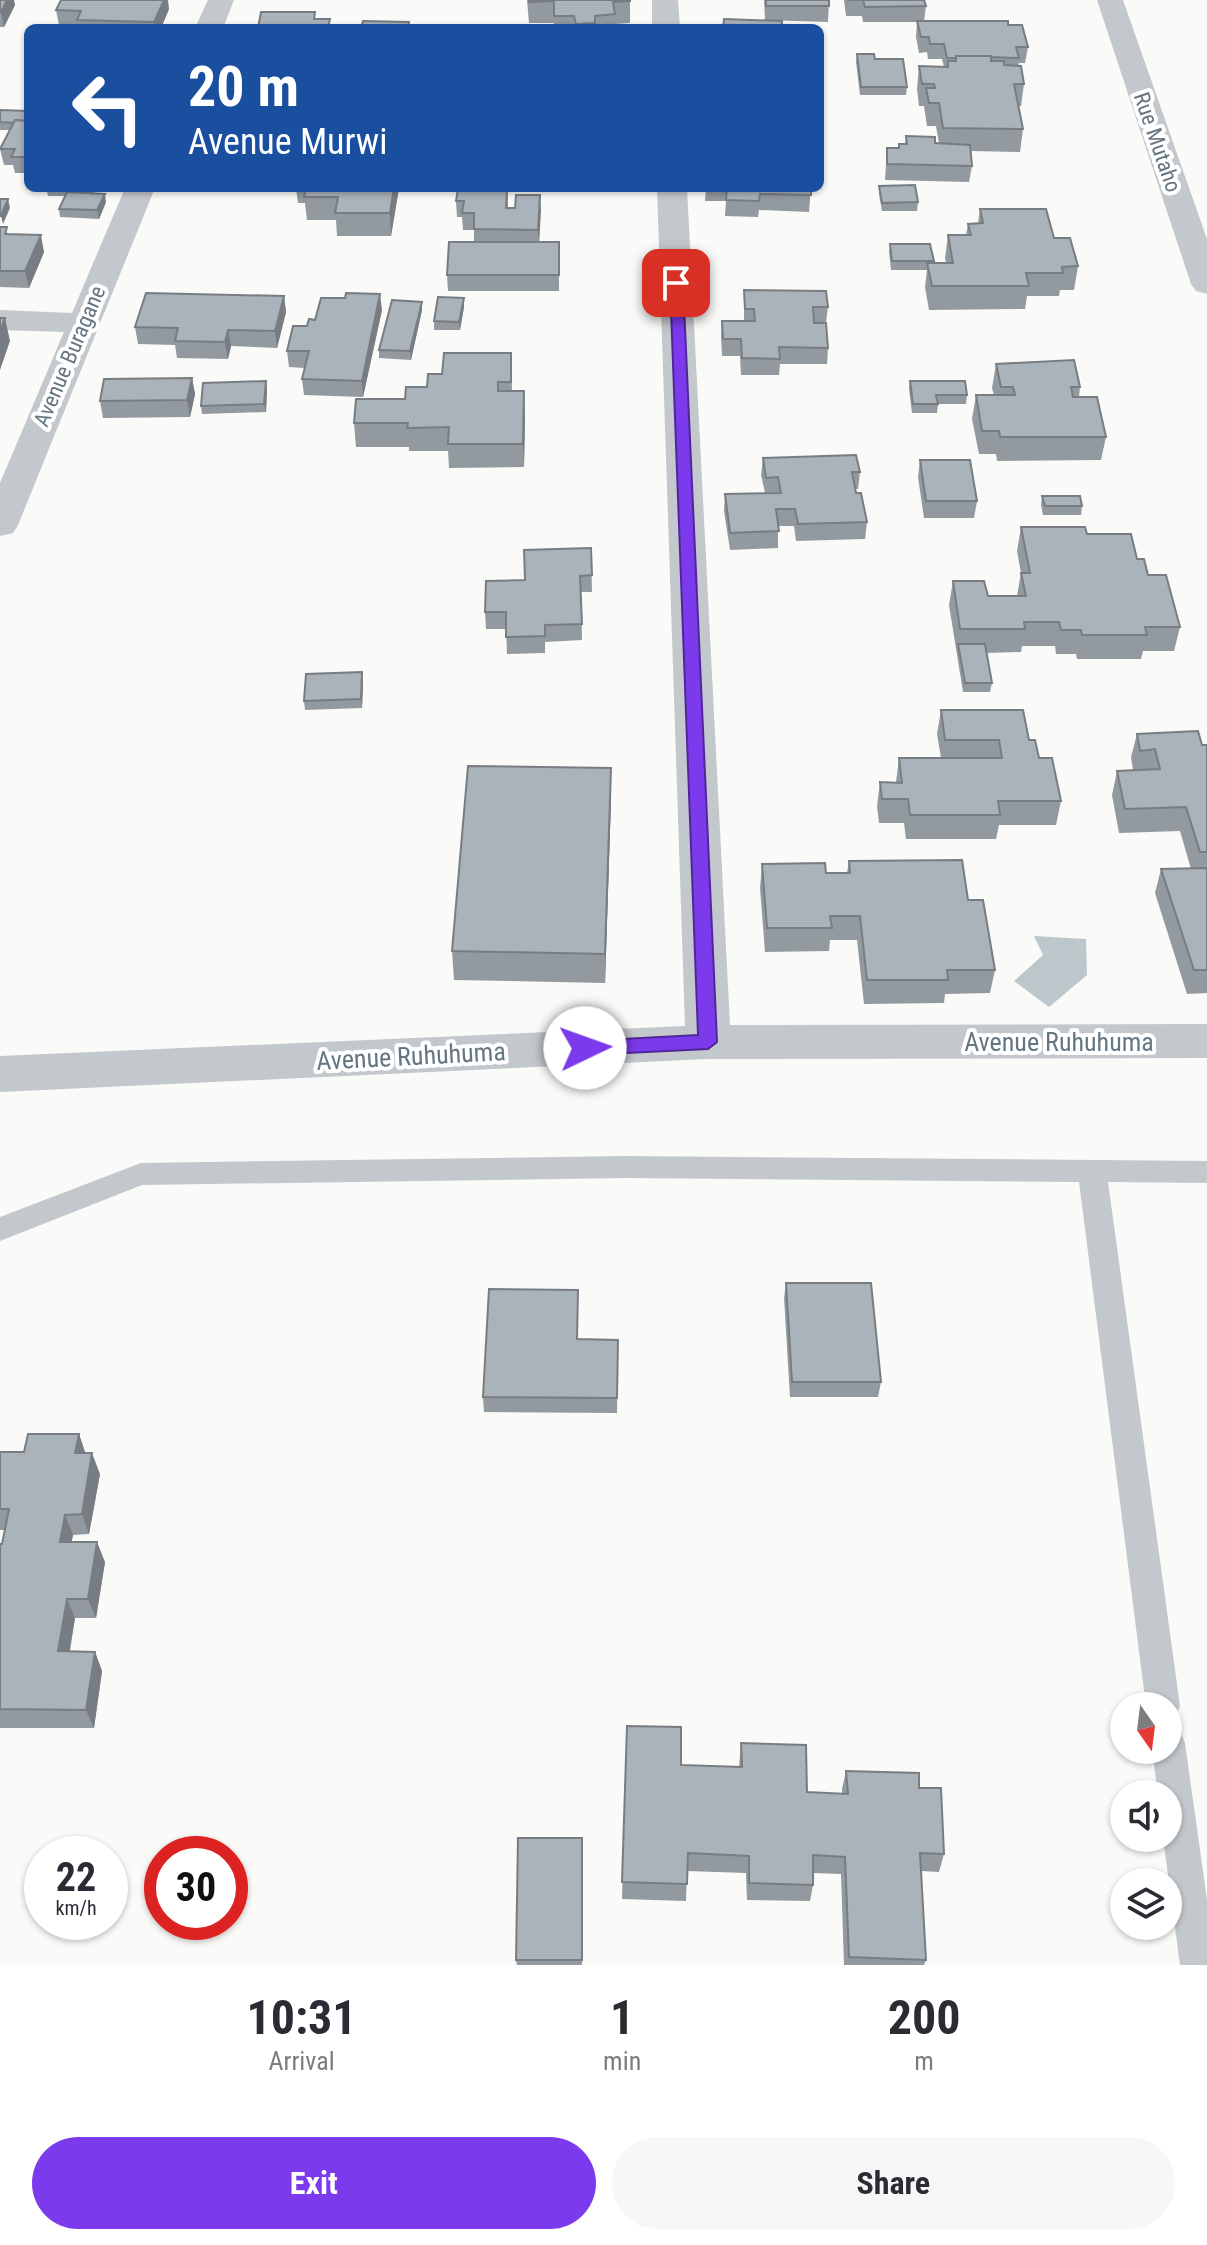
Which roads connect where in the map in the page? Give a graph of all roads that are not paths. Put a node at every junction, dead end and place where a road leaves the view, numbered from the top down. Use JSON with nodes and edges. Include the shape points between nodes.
{"nodes":[{"id":1,"x":221,"y":0,"type":"edge"},
{"id":2,"x":665,"y":0,"type":"edge"},
{"id":3,"x":1110,"y":0,"type":"edge"},
{"id":4,"x":211,"y":24,"type":"edge"},
{"id":5,"x":666,"y":24,"type":"edge"},
{"id":6,"x":138,"y":192,"type":"edge"},
{"id":7,"x":672,"y":192,"type":"edge"},
{"id":8,"x":1207,"y":284,"type":"edge"},
{"id":9,"x":0,"y":320,"type":"edge"},
{"id":10,"x":82,"y":323,"type":"junction"},
{"id":11,"x":0,"y":525,"type":"edge"},
{"id":12,"x":1207,"y":1041,"type":"edge"},
{"id":13,"x":708,"y":1042,"type":"junction"},
{"id":14,"x":0,"y":1074,"type":"edge"},
{"id":15,"x":1092,"y":1171,"type":"junction"},
{"id":16,"x":1207,"y":1172,"type":"edge"},
{"id":17,"x":0,"y":1229,"type":"edge"},
{"id":18,"x":1161,"y":1692,"type":"edge"},
{"id":19,"x":1171,"y":1764,"type":"edge"},
{"id":20,"x":1198,"y":1965,"type":"edge"}],
"edges":[{"from":1,"to":4,"type":"street"},
{"from":2,"to":5,"type":"street"},
{"from":3,"to":8,"type":"street","name":"Rue Mutaho"},
{"from":6,"to":10,"type":"street","name":"Avenue Buragane"},
{"from":7,"to":13,"type":"street"},
{"from":9,"to":10,"type":"street"},
{"from":10,"to":11,"type":"street","name":"Avenue Buragane"},
{"from":12,"to":13,"type":"street","name":"Avenue Ruhuhuma"},
{"from":13,"to":14,"type":"street","name":"Avenue Ruhuhuma"},
{"from":15,"to":16,"type":"lane"},
{"from":15,"to":17,"type":"lane","via":[[626,1167],[141,1174]]},
{"from":15,"to":18,"type":"lane"},
{"from":19,"to":20,"type":"lane"}]}
